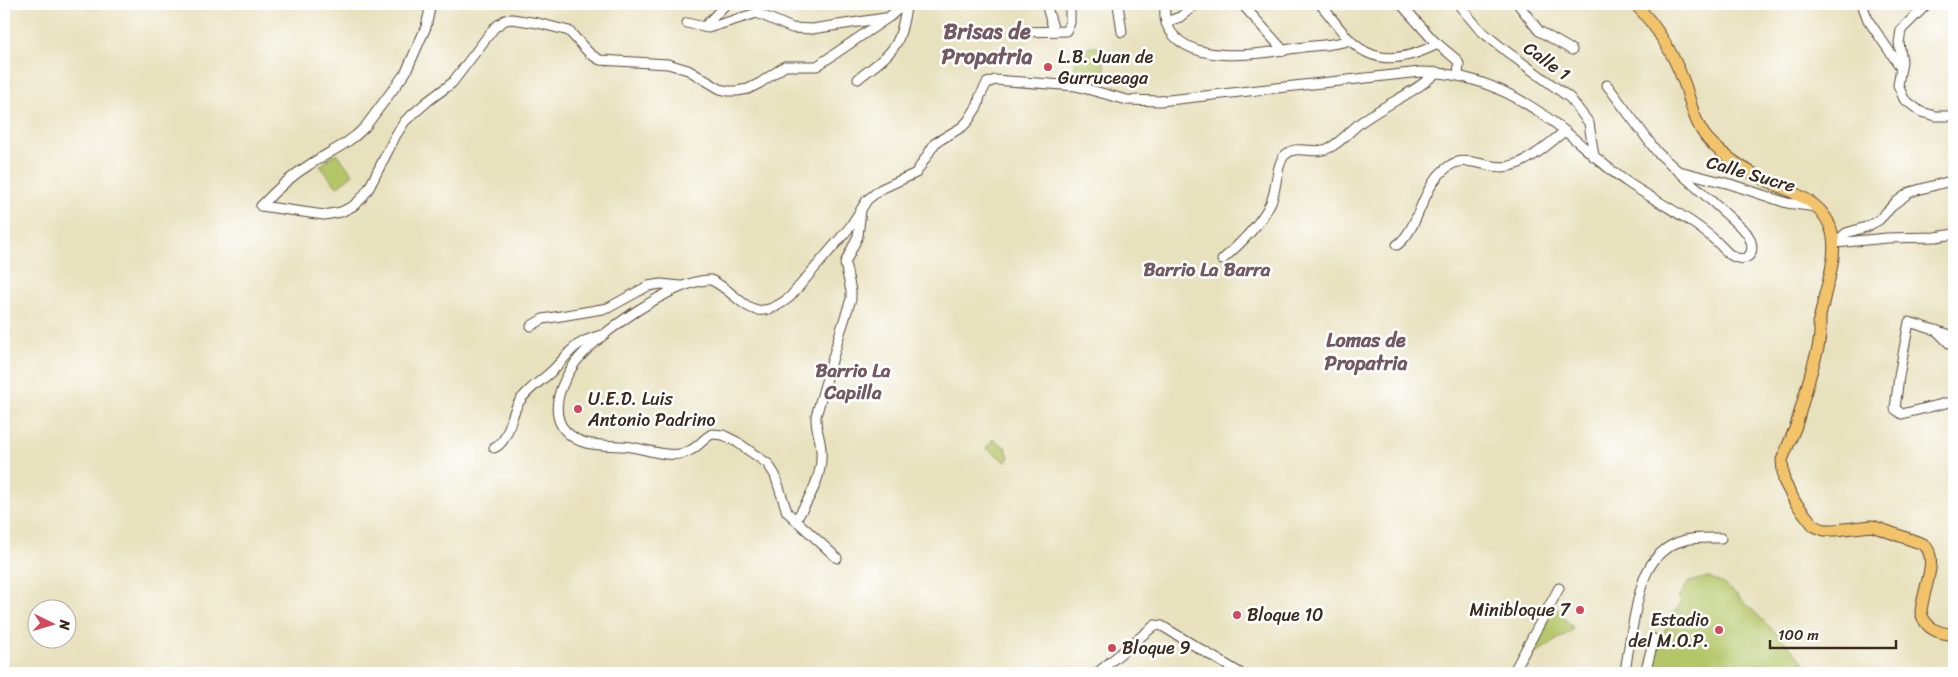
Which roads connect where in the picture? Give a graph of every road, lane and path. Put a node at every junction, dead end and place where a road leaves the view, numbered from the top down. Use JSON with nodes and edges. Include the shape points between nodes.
{"nodes":[{"id":1,"x":432,"y":4,"type":"edge"},
{"id":2,"x":726,"y":4,"type":"edge"},
{"id":3,"x":905,"y":4,"type":"edge"},
{"id":4,"x":1046,"y":4,"type":"edge"},
{"id":5,"x":1070,"y":4,"type":"edge"},
{"id":6,"x":1118,"y":4,"type":"edge"},
{"id":7,"x":1165,"y":4,"type":"edge"},
{"id":8,"x":1196,"y":4,"type":"edge"},
{"id":9,"x":1242,"y":4,"type":"edge"},
{"id":10,"x":1320,"y":4,"type":"edge"},
{"id":11,"x":1401,"y":4,"type":"edge"},
{"id":12,"x":1458,"y":4,"type":"edge"},
{"id":13,"x":1518,"y":4,"type":"edge"},
{"id":14,"x":1635,"y":4,"type":"edge"},
{"id":15,"x":1862,"y":4,"type":"edge"},
{"id":16,"x":1926,"y":4,"type":"edge"},
{"id":17,"x":889,"y":17,"type":"junction"},
{"id":18,"x":1166,"y":22,"type":"junction"},
{"id":19,"x":687,"y":23,"type":"dead end"},
{"id":20,"x":704,"y":27,"type":"junction"},
{"id":21,"x":1054,"y":31,"type":"junction"},
{"id":22,"x":1020,"y":32,"type":"dead end"},
{"id":23,"x":1122,"y":32,"type":"dead end"},
{"id":24,"x":1350,"y":40,"type":"junction"},
{"id":25,"x":1438,"y":44,"type":"junction"},
{"id":26,"x":1284,"y":50,"type":"junction"},
{"id":27,"x":1572,"y":50,"type":"dead end"},
{"id":28,"x":1901,"y":68,"type":"junction"},
{"id":29,"x":1438,"y":72,"type":"junction"},
{"id":30,"x":1458,"y":75,"type":"junction"},
{"id":31,"x":858,"y":79,"type":"dead end"},
{"id":32,"x":1607,"y":84,"type":"dead end"},
{"id":33,"x":1954,"y":116,"type":"edge"},
{"id":34,"x":1565,"y":131,"type":"junction"},
{"id":35,"x":1594,"y":157,"type":"junction"},
{"id":36,"x":1677,"y":170,"type":"junction"},
{"id":37,"x":1954,"y":180,"type":"edge"},
{"id":38,"x":861,"y":207,"type":"junction"},
{"id":39,"x":1817,"y":207,"type":"junction"},
{"id":40,"x":1954,"y":234,"type":"edge"},
{"id":41,"x":1835,"y":243,"type":"junction"},
{"id":42,"x":1396,"y":245,"type":"dead end"},
{"id":43,"x":1222,"y":260,"type":"dead end"},
{"id":44,"x":682,"y":286,"type":"junction"},
{"id":45,"x":531,"y":326,"type":"dead end"},
{"id":46,"x":1936,"y":330,"type":"junction"},
{"id":47,"x":606,"y":334,"type":"junction"},
{"id":48,"x":1954,"y":336,"type":"edge"},
{"id":49,"x":1954,"y":348,"type":"edge"},
{"id":50,"x":1954,"y":401,"type":"edge"},
{"id":51,"x":494,"y":448,"type":"dead end"},
{"id":52,"x":796,"y":520,"type":"junction"},
{"id":53,"x":1722,"y":538,"type":"dead end"},
{"id":54,"x":837,"y":558,"type":"dead end"},
{"id":55,"x":1559,"y":588,"type":"dead end"},
{"id":56,"x":1954,"y":634,"type":"edge"},
{"id":57,"x":1654,"y":639,"type":"dead end"},
{"id":58,"x":1097,"y":673,"type":"edge"},
{"id":59,"x":1240,"y":673,"type":"edge"},
{"id":60,"x":1513,"y":673,"type":"edge"},
{"id":61,"x":1625,"y":673,"type":"edge"},
{"id":62,"x":1645,"y":673,"type":"edge"}],
"edges":[{"from":1,"to":17,"type":"street","via":[[426,27],[406,72],[365,128],[287,181],[261,206],[324,215],[353,206],[369,188],[405,121],[452,83],[494,28],[505,20],[538,23],[569,31],[600,60],[668,64],[688,70],[728,92],[748,89],[785,66],[817,66]]},
{"from":2,"to":20,"type":"street"},
{"from":3,"to":17,"type":"street"},
{"from":3,"to":31,"type":"street","via":[[897,43]]},
{"from":4,"to":21,"type":"street"},
{"from":5,"to":21,"type":"street","via":[[1068,28],[1066,31]]},
{"from":6,"to":23,"type":"street"},
{"from":7,"to":18,"type":"street"},
{"from":8,"to":18,"type":"street"},
{"from":9,"to":26,"type":"street"},
{"from":10,"to":24,"type":"street"},
{"from":11,"to":25,"type":"street"},
{"from":12,"to":35,"type":"street","name":"Calle 1","via":[[1480,30],[1570,98],[1588,122]]},
{"from":13,"to":27,"type":"street","via":[[1539,31]]},
{"from":14,"to":39,"type":"main road","via":[[1656,30],[1676,64],[1701,130],[1710,141],[1750,173]]},
{"from":15,"to":28,"type":"street","via":[[1868,20]]},
{"from":16,"to":28,"type":"street","via":[[1901,30]]},
{"from":17,"to":20,"type":"street","via":[[801,29],[757,13],[718,26]]},
{"from":18,"to":26,"type":"street","via":[[1182,42],[1207,51],[1242,56]]},
{"from":19,"to":20,"type":"street"},
{"from":21,"to":22,"type":"street"},
{"from":24,"to":25,"type":"street","via":[[1370,53],[1390,58],[1409,57]]},
{"from":24,"to":26,"type":"street"},
{"from":25,"to":30,"type":"street","via":[[1458,60]]},
{"from":28,"to":33,"type":"street","via":[[1899,91],[1912,106],[1929,115]]},
{"from":29,"to":30,"type":"street"},
{"from":29,"to":38,"type":"street","via":[[1160,100],[1127,100],[1076,86],[991,81],[983,87],[978,105],[968,121],[935,143],[916,173],[874,192]]},
{"from":29,"to":43,"type":"street","via":[[1415,90],[1365,119],[1330,148],[1297,149],[1283,157],[1266,211]]},
{"from":30,"to":34,"type":"street","via":[[1505,93],[1540,112]]},
{"from":32,"to":36,"type":"street","via":[[1657,152]]},
{"from":34,"to":35,"type":"street"},
{"from":34,"to":42,"type":"street","via":[[1532,156],[1510,166],[1450,164],[1427,189],[1415,220]]},
{"from":35,"to":36,"type":"street","via":[[1632,186],[1697,226],[1729,256],[1747,258],[1753,246],[1746,232]]},
{"from":36,"to":39,"type":"street","name":"Calle Sucre","via":[[1787,203]]},
{"from":37,"to":41,"type":"street","via":[[1910,192],[1879,220],[1846,233]]},
{"from":38,"to":44,"type":"street","via":[[850,226],[790,297],[775,308],[750,309],[711,280],[702,279]]},
{"from":38,"to":52,"type":"street","via":[[858,236],[845,263],[851,299],[816,416],[821,463],[814,488]]},
{"from":39,"to":41,"type":"main road","via":[[1832,228]]},
{"from":40,"to":41,"type":"street","via":[[1936,238]]},
{"from":41,"to":56,"type":"main road","via":[[1820,317],[1820,340],[1796,426],[1782,460],[1784,481],[1814,526],[1824,530],[1872,526],[1928,547],[1931,559],[1921,613],[1936,632]]},
{"from":44,"to":45,"type":"street","via":[[648,286],[608,308],[543,319]]},
{"from":44,"to":47,"type":"street","via":[[641,308]]},
{"from":46,"to":48,"type":"street"},
{"from":46,"to":49,"type":"street"},
{"from":46,"to":50,"type":"street","via":[[1909,322],[1895,409],[1902,414]]},
{"from":47,"to":51,"type":"street","via":[[585,340],[571,349],[525,394],[502,442]]},
{"from":47,"to":52,"type":"street","via":[[576,362],[558,397],[558,416],[568,433],[585,443],[631,446],[674,454],[694,449],[712,434],[723,435],[772,468],[784,506]]},
{"from":52,"to":54,"type":"street"},
{"from":53,"to":61,"type":"street","via":[[1684,540],[1661,551],[1653,561],[1640,591]]},
{"from":55,"to":60,"type":"street"},
{"from":57,"to":62,"type":"street"},
{"from":58,"to":59,"type":"street","via":[[1155,625],[1162,626]]}]}
